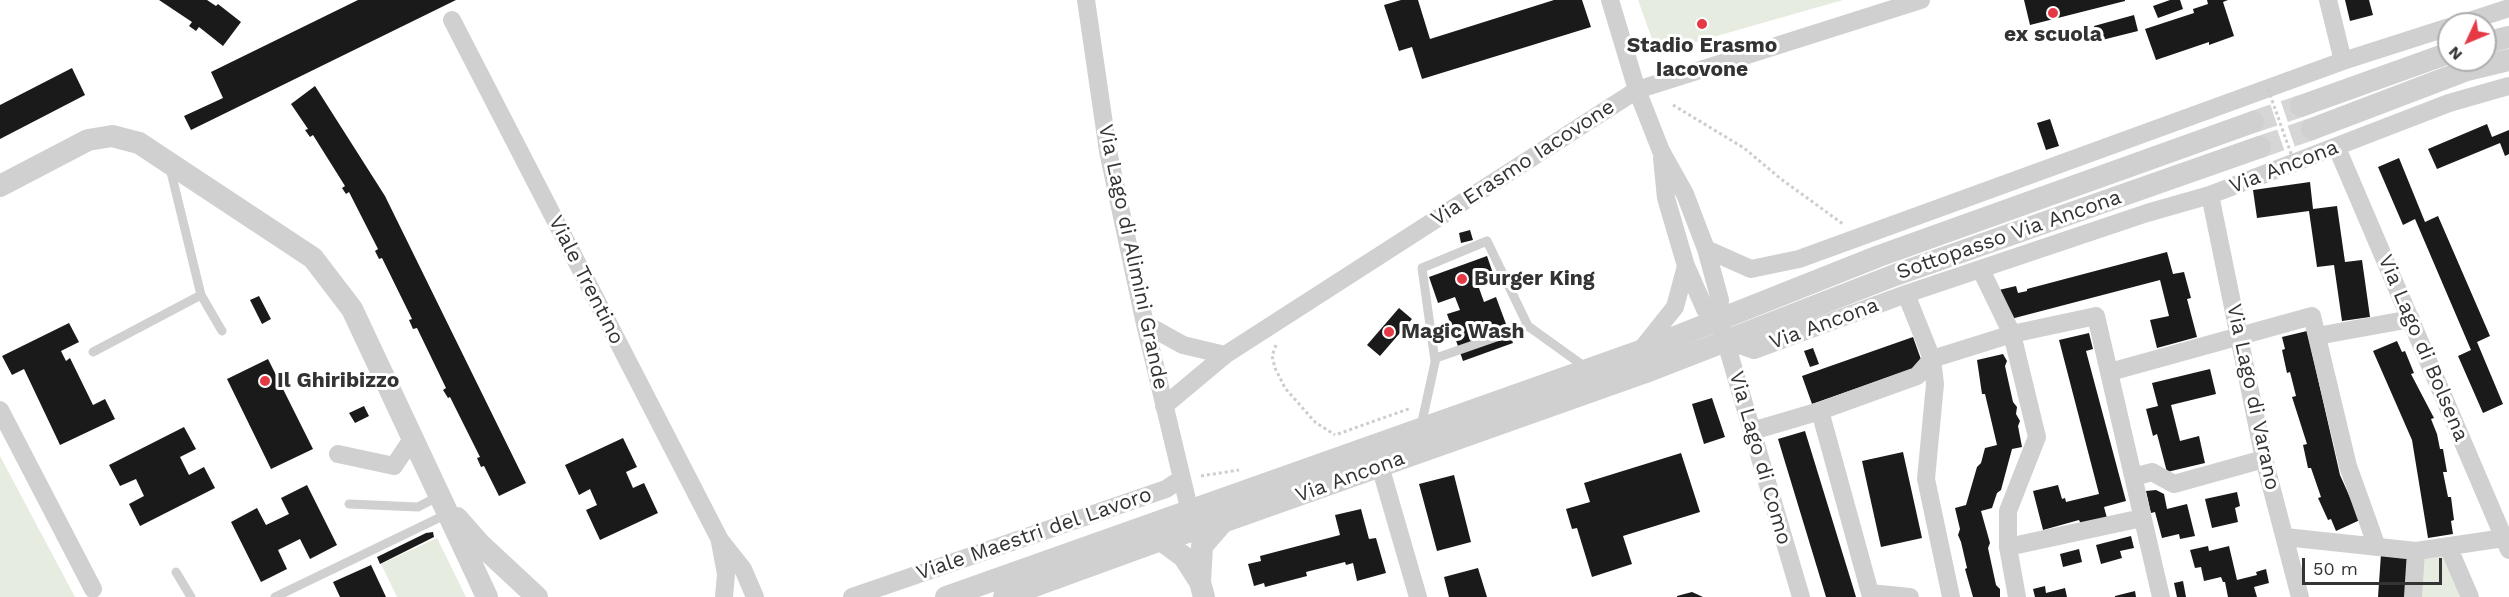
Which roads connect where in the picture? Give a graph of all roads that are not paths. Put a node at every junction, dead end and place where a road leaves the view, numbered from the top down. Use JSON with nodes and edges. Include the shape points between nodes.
{"nodes":[{"id":1,"x":1086,"y":0,"type":"edge"},
{"id":2,"x":1610,"y":0,"type":"edge"},
{"id":3,"x":1921,"y":0,"type":"edge"},
{"id":4,"x":2328,"y":0,"type":"edge"},
{"id":5,"x":452,"y":20,"type":"dead end"},
{"id":6,"x":2437,"y":31,"type":"edge"},
{"id":7,"x":2437,"y":57,"type":"edge"},
{"id":8,"x":2509,"y":60,"type":"edge"},
{"id":9,"x":2343,"y":61,"type":"junction"},
{"id":10,"x":2509,"y":86,"type":"edge"},
{"id":11,"x":1637,"y":90,"type":"junction"},
{"id":12,"x":2301,"y":106,"type":"tunnel mouth"},
{"id":13,"x":2253,"y":122,"type":"tunnel mouth"},
{"id":14,"x":2312,"y":129,"type":"tunnel mouth"},
{"id":15,"x":2260,"y":147,"type":"tunnel mouth"},
{"id":16,"x":2337,"y":148,"type":"junction"},
{"id":17,"x":1661,"y":151,"type":"junction"},
{"id":18,"x":168,"y":162,"type":"junction"},
{"id":19,"x":0,"y":186,"type":"edge"},
{"id":20,"x":2210,"y":195,"type":"junction"},
{"id":21,"x":1900,"y":222,"type":"junction"},
{"id":22,"x":1706,"y":249,"type":"junction"},
{"id":23,"x":1879,"y":256,"type":"junction"},
{"id":24,"x":1686,"y":266,"type":"junction"},
{"id":25,"x":1981,"y":270,"type":"junction"},
{"id":26,"x":1895,"y":275,"type":"junction"},
{"id":27,"x":1911,"y":293,"type":"junction"},
{"id":28,"x":201,"y":295,"type":"junction"},
{"id":29,"x":2411,"y":319,"type":"junction"},
{"id":30,"x":1145,"y":324,"type":"junction"},
{"id":31,"x":1528,"y":326,"type":"junction"},
{"id":32,"x":1722,"y":330,"type":"junction"},
{"id":33,"x":222,"y":331,"type":"dead end"},
{"id":34,"x":2012,"y":334,"type":"junction"},
{"id":35,"x":2317,"y":336,"type":"junction"},
{"id":36,"x":2240,"y":337,"type":"junction"},
{"id":37,"x":1640,"y":351,"type":"junction"},
{"id":38,"x":93,"y":352,"type":"dead end"},
{"id":39,"x":1225,"y":355,"type":"junction"},
{"id":40,"x":1932,"y":359,"type":"junction"},
{"id":41,"x":1435,"y":361,"type":"junction"},
{"id":42,"x":1587,"y":369,"type":"junction"},
{"id":43,"x":2110,"y":372,"type":"junction"},
{"id":44,"x":1164,"y":406,"type":"junction"},
{"id":45,"x":0,"y":410,"type":"edge"},
{"id":46,"x":1820,"y":411,"type":"junction"},
{"id":47,"x":1420,"y":429,"type":"junction"},
{"id":48,"x":1752,"y":431,"type":"junction"},
{"id":49,"x":412,"y":439,"type":"junction"},
{"id":50,"x":338,"y":454,"type":"dead end"},
{"id":51,"x":2264,"y":459,"type":"junction"},
{"id":52,"x":1380,"y":466,"type":"junction"},
{"id":53,"x":2134,"y":477,"type":"junction"},
{"id":54,"x":1181,"y":479,"type":"junction"},
{"id":55,"x":349,"y":504,"type":"dead end"},
{"id":56,"x":443,"y":505,"type":"junction"},
{"id":57,"x":2501,"y":507,"type":"edge"},
{"id":58,"x":1190,"y":512,"type":"junction"},
{"id":59,"x":2142,"y":518,"type":"junction"},
{"id":60,"x":1223,"y":522,"type":"junction"},
{"id":61,"x":2285,"y":537,"type":"junction"},
{"id":62,"x":720,"y":540,"type":"junction"},
{"id":63,"x":1161,"y":540,"type":"junction"},
{"id":64,"x":2506,"y":544,"type":"edge"},
{"id":65,"x":2448,"y":546,"type":"junction"},
{"id":66,"x":2007,"y":547,"type":"junction"},
{"id":67,"x":2377,"y":548,"type":"junction"},
{"id":68,"x":2416,"y":551,"type":"junction"},
{"id":69,"x":177,"y":572,"type":"dead end"},
{"id":70,"x":93,"y":589,"type":"dead end"},
{"id":71,"x":1202,"y":590,"type":"edge"},
{"id":72,"x":191,"y":597,"type":"edge"},
{"id":73,"x":275,"y":597,"type":"edge"},
{"id":74,"x":487,"y":597,"type":"edge"},
{"id":75,"x":537,"y":597,"type":"edge"},
{"id":76,"x":724,"y":597,"type":"edge"},
{"id":77,"x":755,"y":597,"type":"edge"},
{"id":78,"x":852,"y":597,"type":"edge"},
{"id":79,"x":946,"y":597,"type":"edge"},
{"id":80,"x":1004,"y":597,"type":"edge"},
{"id":81,"x":1418,"y":597,"type":"edge"},
{"id":82,"x":1801,"y":597,"type":"edge"},
{"id":83,"x":1910,"y":597,"type":"edge"},
{"id":84,"x":1951,"y":597,"type":"edge"},
{"id":85,"x":2017,"y":597,"type":"edge"},
{"id":86,"x":2161,"y":597,"type":"edge"},
{"id":87,"x":2300,"y":597,"type":"edge"},
{"id":88,"x":2414,"y":597,"type":"edge"},
{"id":89,"x":2470,"y":597,"type":"edge"}],
"edges":[{"from":1,"to":30,"type":"street","name":"Via Lago di Alimini Grande","via":[[1108,151]]},
{"from":2,"to":11,"type":"street","name":"Via Lago di Como"},
{"from":3,"to":11,"type":"street","name":"Via Erasmo Iacovone"},
{"from":4,"to":9,"type":"street"},
{"from":5,"to":62,"type":"street","name":"Viale Trentino"},
{"from":6,"to":9,"type":"street"},
{"from":7,"to":12,"type":"street"},
{"from":8,"to":14,"type":"street","via":[[2467,70]]},
{"from":9,"to":21,"type":"street"},
{"from":10,"to":16,"type":"street","name":"Via Ancona","via":[[2449,103]]},
{"from":11,"to":17,"type":"street","name":"Via Lago di Como"},
{"from":11,"to":39,"type":"street","name":"Via Erasmo Iacovone"},
{"from":13,"to":23,"type":"street","name":"Sottopasso Via Ancona"},
{"from":15,"to":26,"type":"street","name":"Sottopasso Via Ancona"},
{"from":16,"to":20,"type":"street","name":"Via Ancona"},
{"from":16,"to":29,"type":"street","name":"Via Lago di Bolsena"},
{"from":17,"to":22,"type":"street","name":"Via Lago di Como","via":[[1685,195]]},
{"from":17,"to":24,"type":"street","name":"Via Lago di Como","via":[[1666,198]]},
{"from":18,"to":19,"type":"street","via":[[139,143],[112,136],[88,140]]},
{"from":18,"to":28,"type":"lane"},
{"from":18,"to":49,"type":"street","via":[[313,258],[352,309]]},
{"from":20,"to":25,"type":"street","name":"Via Ancona"},
{"from":20,"to":36,"type":"street","name":"Via Lago di Varano"},
{"from":21,"to":22,"type":"street","via":[[1799,259],[1750,268]]},
{"from":21,"to":23,"type":"street"},
{"from":22,"to":32,"type":"street","name":"Via Lago di Como","via":[[1720,300]]},
{"from":23,"to":32,"type":"street","name":"Sottopasso Via Ancona"},
{"from":24,"to":32,"type":"street","name":"Via Lago di Como","via":[[1705,309]]},
{"from":24,"to":37,"type":"street","via":[[1675,308]]},
{"from":25,"to":27,"type":"street","name":"Via Ancona"},
{"from":25,"to":34,"type":"street"},
{"from":26,"to":27,"type":"street"},
{"from":26,"to":32,"type":"street","name":"Sottopasso Via Ancona"},
{"from":27,"to":32,"type":"street","name":"Via Ancona","via":[[1754,350]]},
{"from":27,"to":40,"type":"street"},
{"from":28,"to":33,"type":"lane"},
{"from":28,"to":38,"type":"lane"},
{"from":29,"to":35,"type":"street"},
{"from":29,"to":57,"type":"street","name":"Via Lago di Bolsena"},
{"from":30,"to":39,"type":"street","via":[[1183,345]]},
{"from":30,"to":44,"type":"street","name":"Via Lago di Alimini Grande"},
{"from":31,"to":41,"type":"lane","via":[[1436,357]]},
{"from":31,"to":41,"type":"lane","via":[[1487,241],[1422,268]]},
{"from":31,"to":42,"type":"lane"},
{"from":32,"to":37,"type":"street","name":"Via Ancona"},
{"from":32,"to":48,"type":"street","name":"Via Lago di Como"},
{"from":32,"to":52,"type":"street","name":"Via Ancona","via":[[1646,372]]},
{"from":34,"to":40,"type":"street"},
{"from":34,"to":43,"type":"street","via":[[2096,316]]},
{"from":34,"to":66,"type":"street","via":[[2037,437],[2008,512]]},
{"from":35,"to":36,"type":"street","via":[[2312,316]]},
{"from":35,"to":67,"type":"street","via":[[2348,466]]},
{"from":36,"to":43,"type":"street"},
{"from":36,"to":51,"type":"street","name":"Via Lago di Varano"},
{"from":37,"to":42,"type":"street","name":"Via Ancona"},
{"from":39,"to":44,"type":"street","name":"Via Erasmo Iacovone"},
{"from":40,"to":46,"type":"street","via":[[1917,376]]},
{"from":40,"to":84,"type":"street","via":[[1935,384],[1926,479]]},
{"from":41,"to":47,"type":"lane"},
{"from":42,"to":47,"type":"street","name":"Via Ancona"},
{"from":43,"to":53,"type":"street"},
{"from":44,"to":54,"type":"street","name":"Via Lago di Alimini Grande"},
{"from":45,"to":70,"type":"street"},
{"from":46,"to":48,"type":"street"},
{"from":46,"to":83,"type":"street","via":[[1870,593]]},
{"from":47,"to":58,"type":"street","name":"Via Ancona"},
{"from":48,"to":82,"type":"street","name":"Via Lago di Como"},
{"from":49,"to":50,"type":"street","via":[[394,466]]},
{"from":49,"to":56,"type":"street"},
{"from":51,"to":53,"type":"street","via":[[2174,484],[2152,472]]},
{"from":51,"to":61,"type":"street","name":"Via Lago di Varano"},
{"from":52,"to":60,"type":"street","name":"Via Ancona"},
{"from":52,"to":81,"type":"street"},
{"from":53,"to":59,"type":"street"},
{"from":54,"to":58,"type":"street","name":"Via Lago di Alimini Grande"},
{"from":54,"to":78,"type":"street","name":"Viale Maestri del Lavoro","via":[[1166,489]]},
{"from":55,"to":56,"type":"lane"},
{"from":56,"to":73,"type":"lane"},
{"from":56,"to":74,"type":"street"},
{"from":56,"to":75,"type":"street"},
{"from":57,"to":64,"type":"street","name":"Via Lago di Bolsena"},
{"from":58,"to":79,"type":"street","name":"Via Ancona"},
{"from":59,"to":66,"type":"street"},
{"from":59,"to":86,"type":"street"},
{"from":60,"to":63,"type":"street","name":"Via Ancona"},
{"from":60,"to":71,"type":"street","via":[[1202,546]]},
{"from":61,"to":67,"type":"street"},
{"from":61,"to":87,"type":"street","name":"Via Lago di Varano"},
{"from":62,"to":76,"type":"street","name":"Viale Trentino","via":[[726,574]]},
{"from":62,"to":77,"type":"street","name":"Viale Trentino","via":[[743,569]]},
{"from":63,"to":71,"type":"street","via":[[1184,557]]},
{"from":63,"to":80,"type":"street","name":"Via Ancona"},
{"from":64,"to":65,"type":"street"},
{"from":65,"to":68,"type":"street"},
{"from":65,"to":89,"type":"street"},
{"from":66,"to":85,"type":"street"},
{"from":67,"to":68,"type":"street"},
{"from":68,"to":88,"type":"street"},
{"from":69,"to":72,"type":"lane"}]}
